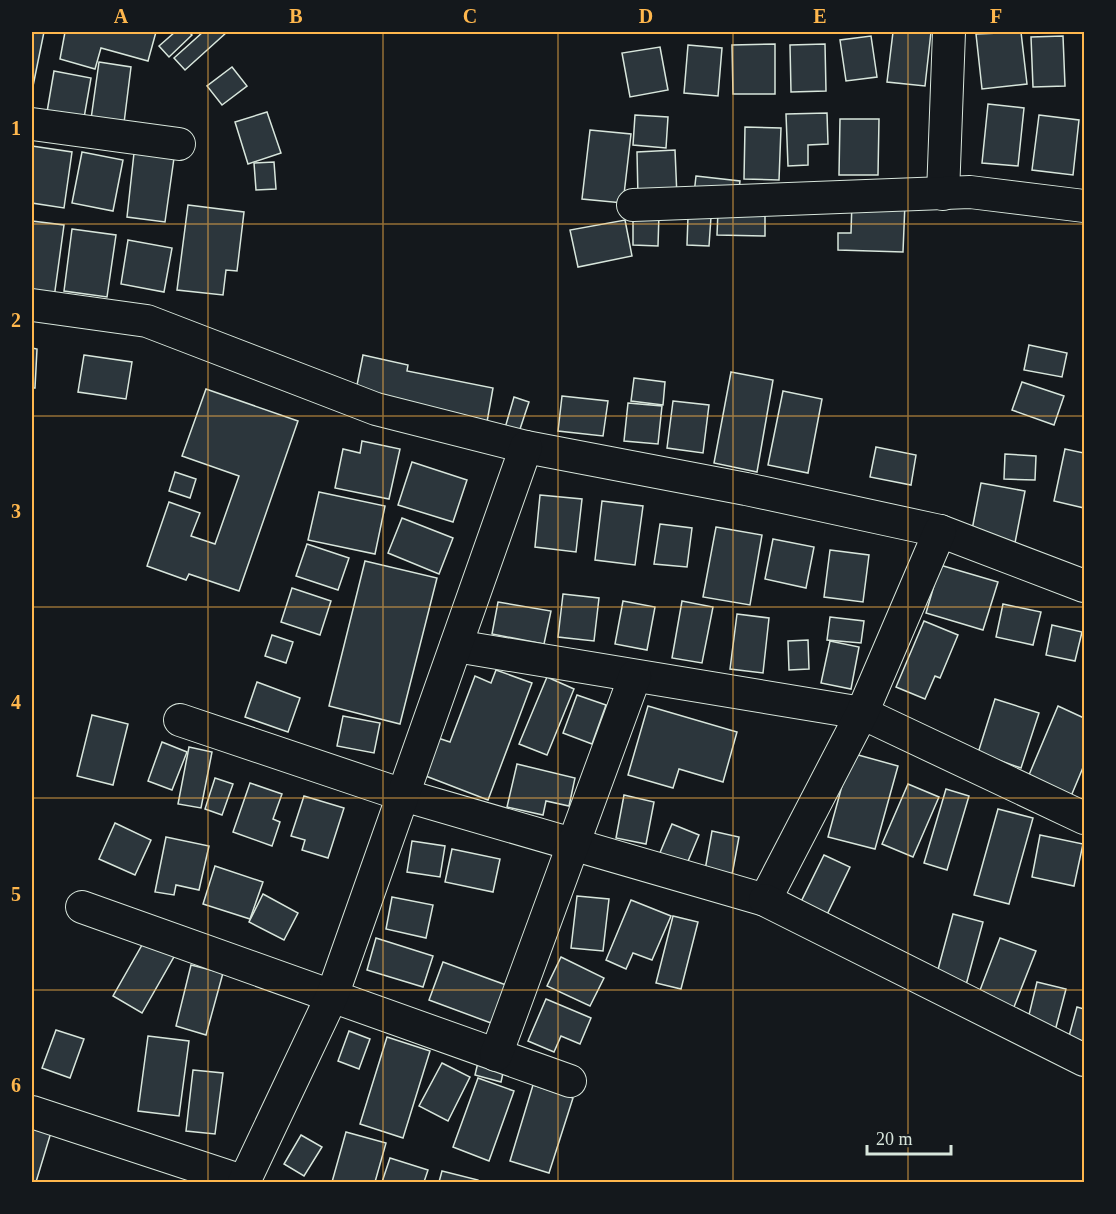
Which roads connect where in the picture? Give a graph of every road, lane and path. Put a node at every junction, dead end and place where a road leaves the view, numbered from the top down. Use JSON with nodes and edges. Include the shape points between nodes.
{"nodes":[{"id":1,"x":949,"y":32,"type":"edge"},
{"id":2,"x":32,"y":124,"type":"edge"},
{"id":3,"x":179,"y":144,"type":"dead end"},
{"id":4,"x":943,"y":194,"type":"junction"},
{"id":5,"x":633,"y":206,"type":"dead end"},
{"id":6,"x":1084,"y":206,"type":"edge"},
{"id":7,"x":32,"y":305,"type":"edge"},
{"id":8,"x":526,"y":447,"type":"junction"},
{"id":9,"x":940,"y":531,"type":"junction"},
{"id":10,"x":1084,"y":586,"type":"edge"},
{"id":11,"x":456,"y":646,"type":"junction"},
{"id":12,"x":635,"y":676,"type":"junction"},
{"id":13,"x":862,"y":713,"type":"junction"},
{"id":14,"x":180,"y":720,"type":"dead end"},
{"id":15,"x":403,"y":795,"type":"junction"},
{"id":16,"x":1084,"y":818,"type":"edge"},
{"id":17,"x":572,"y":844,"type":"junction"},
{"id":18,"x":765,"y":900,"type":"junction"},
{"id":19,"x":82,"y":907,"type":"dead end"},
{"id":20,"x":332,"y":996,"type":"junction"},
{"id":21,"x":496,"y":1054,"type":"junction"},
{"id":22,"x":1084,"y":1060,"type":"edge"},
{"id":23,"x":570,"y":1081,"type":"dead end"},
{"id":24,"x":32,"y":1112,"type":"edge"},
{"id":25,"x":245,"y":1182,"type":"edge"}],
"edges":[{"from":1,"to":4,"type":"street"},
{"from":2,"to":3,"type":"street"},
{"from":4,"to":5,"type":"street"},
{"from":4,"to":6,"type":"street","via":[[970,192]]},
{"from":7,"to":8,"type":"street","via":[[147,321],[376,410]]},
{"from":8,"to":9,"type":"street"},
{"from":8,"to":11,"type":"street"},
{"from":9,"to":10,"type":"street"},
{"from":9,"to":13,"type":"street"},
{"from":11,"to":12,"type":"street"},
{"from":11,"to":15,"type":"street"},
{"from":12,"to":13,"type":"street"},
{"from":12,"to":17,"type":"street"},
{"from":13,"to":16,"type":"street"},
{"from":13,"to":18,"type":"street"},
{"from":14,"to":15,"type":"street"},
{"from":15,"to":17,"type":"street"},
{"from":15,"to":20,"type":"street"},
{"from":17,"to":18,"type":"street"},
{"from":17,"to":21,"type":"street"},
{"from":18,"to":22,"type":"street"},
{"from":19,"to":20,"type":"street"},
{"from":20,"to":21,"type":"street"},
{"from":20,"to":25,"type":"street"},
{"from":21,"to":23,"type":"street"},
{"from":24,"to":25,"type":"street"}]}
